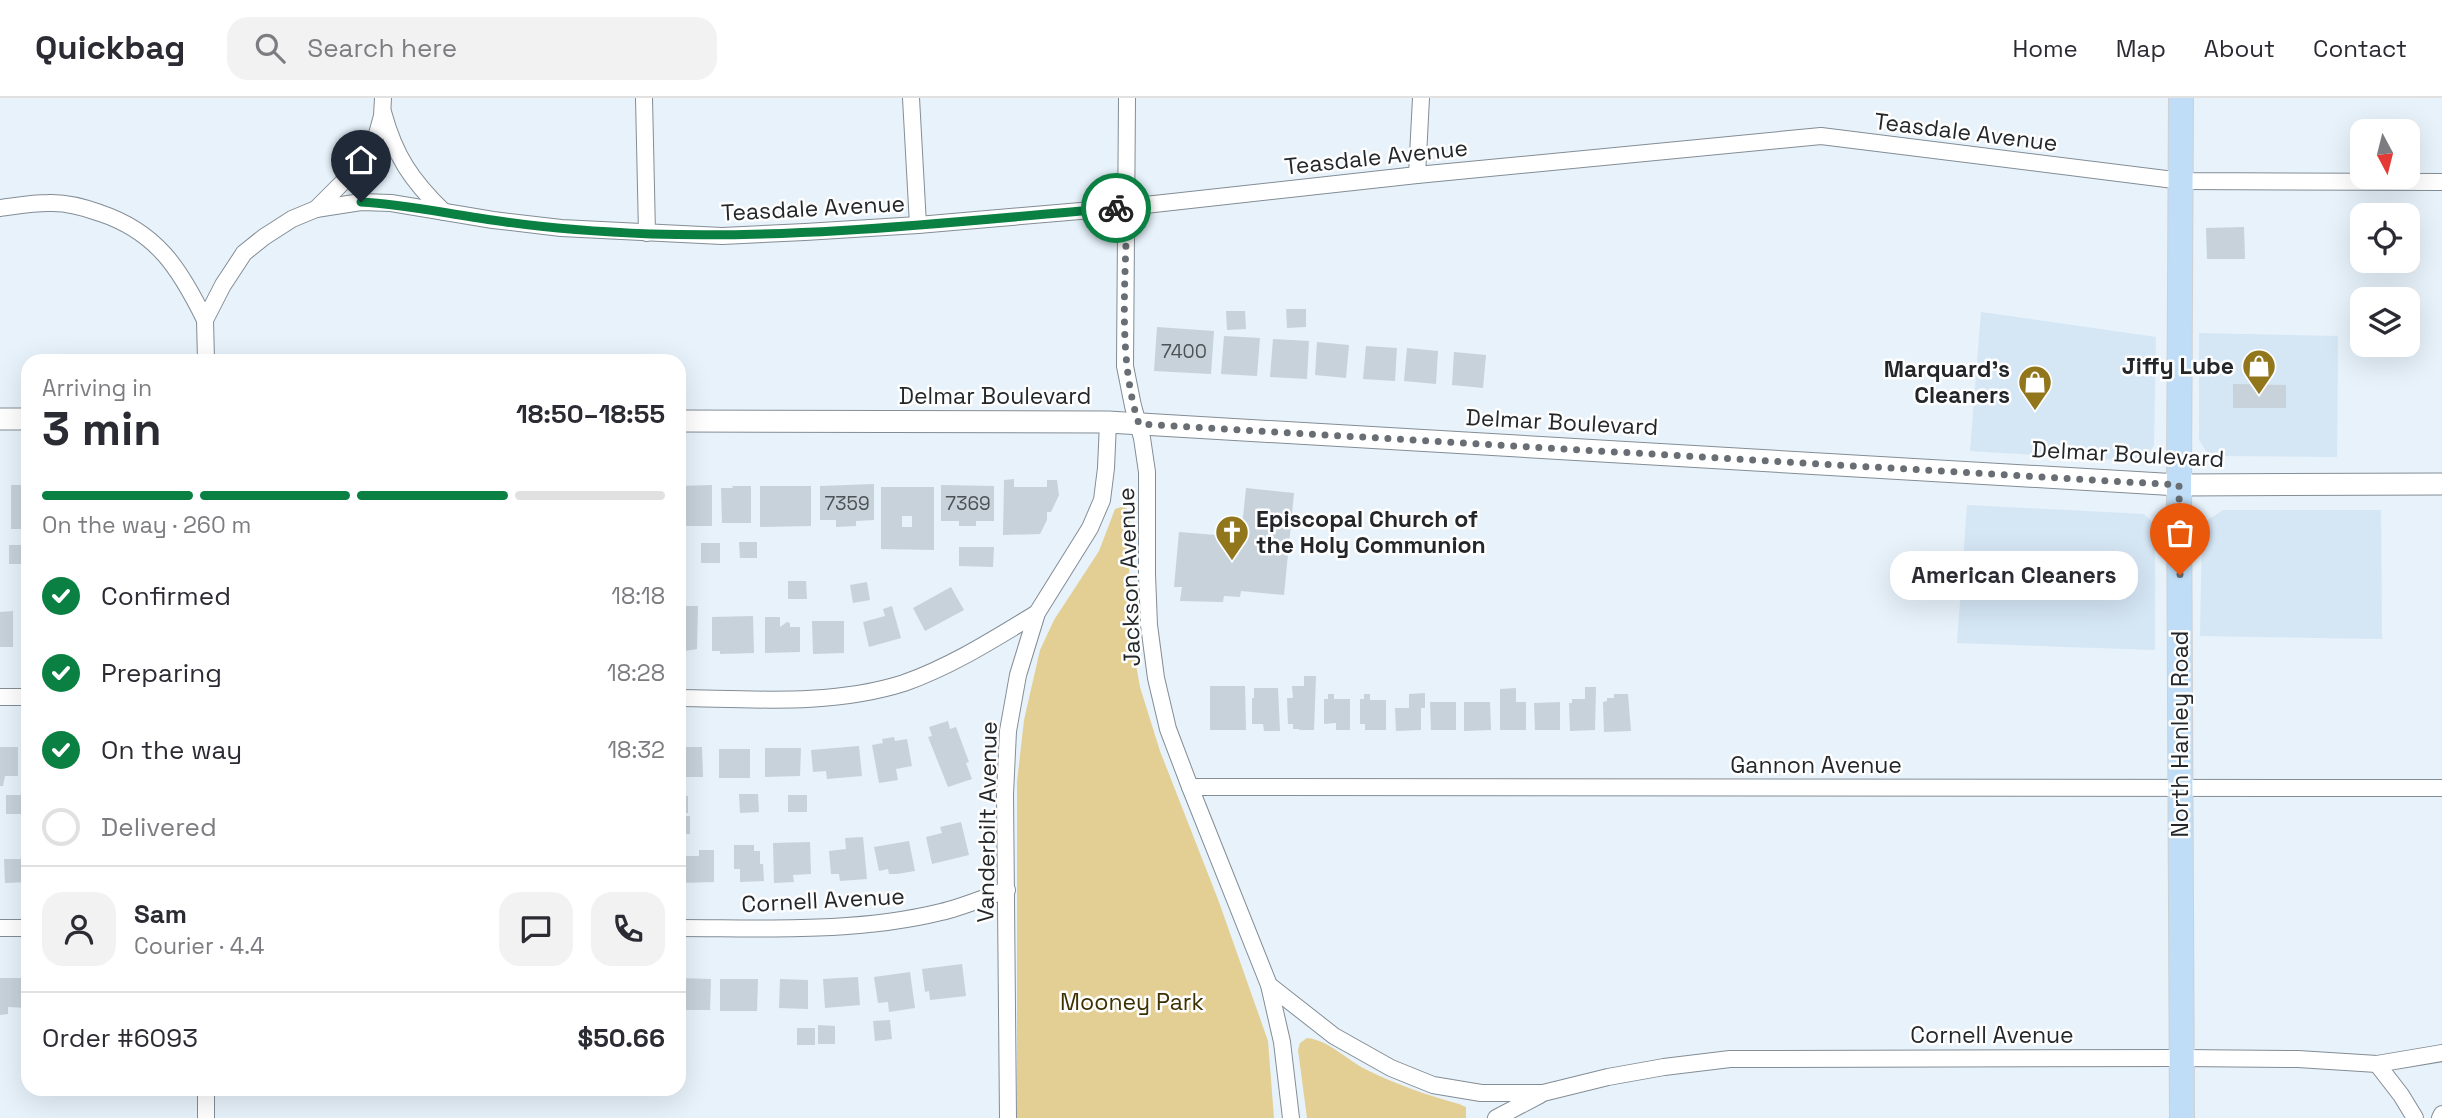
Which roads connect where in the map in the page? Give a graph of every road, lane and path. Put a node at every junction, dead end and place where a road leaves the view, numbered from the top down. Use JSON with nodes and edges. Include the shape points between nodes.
{"nodes":[{"id":1,"x":644,"y":98,"type":"edge"},
{"id":2,"x":911,"y":98,"type":"edge"},
{"id":3,"x":1127,"y":98,"type":"edge"},
{"id":4,"x":1420,"y":98,"type":"edge"},
{"id":5,"x":2181,"y":98,"type":"edge"},
{"id":6,"x":383,"y":104,"type":"edge"},
{"id":7,"x":1417,"y":175,"type":"junction"},
{"id":8,"x":2182,"y":181,"type":"junction"},
{"id":9,"x":2442,"y":182,"type":"edge"},
{"id":10,"x":1127,"y":207,"type":"junction"},
{"id":11,"x":0,"y":208,"type":"edge"},
{"id":12,"x":316,"y":209,"type":"junction"},
{"id":13,"x":444,"y":212,"type":"junction"},
{"id":14,"x":918,"y":225,"type":"junction"},
{"id":15,"x":647,"y":233,"type":"junction"},
{"id":16,"x":205,"y":320,"type":"junction"},
{"id":17,"x":206,"y":354,"type":"edge"},
{"id":18,"x":0,"y":419,"type":"edge"},
{"id":19,"x":21,"y":419,"type":"edge"},
{"id":20,"x":686,"y":421,"type":"edge"},
{"id":21,"x":1108,"y":422,"type":"junction"},
{"id":22,"x":1139,"y":424,"type":"junction"},
{"id":23,"x":2442,"y":484,"type":"edge"},
{"id":24,"x":2179,"y":485,"type":"junction"},
{"id":25,"x":1037,"y":612,"type":"junction"},
{"id":26,"x":0,"y":697,"type":"edge"},
{"id":27,"x":21,"y":697,"type":"edge"},
{"id":28,"x":686,"y":698,"type":"edge"},
{"id":29,"x":1190,"y":787,"type":"junction"},
{"id":30,"x":2181,"y":788,"type":"junction"},
{"id":31,"x":2442,"y":788,"type":"edge"},
{"id":32,"x":1007,"y":890,"type":"junction"},
{"id":33,"x":0,"y":928,"type":"edge"},
{"id":34,"x":21,"y":928,"type":"edge"},
{"id":35,"x":686,"y":928,"type":"edge"},
{"id":36,"x":1269,"y":985,"type":"junction"},
{"id":37,"x":2442,"y":1053,"type":"edge"},
{"id":38,"x":2181,"y":1058,"type":"junction"},
{"id":39,"x":2376,"y":1064,"type":"junction"},
{"id":40,"x":1543,"y":1093,"type":"junction"},
{"id":41,"x":206,"y":1096,"type":"edge"},
{"id":42,"x":206,"y":1118,"type":"edge"},
{"id":43,"x":1008,"y":1118,"type":"edge"},
{"id":44,"x":1291,"y":1118,"type":"edge"},
{"id":45,"x":1496,"y":1118,"type":"edge"},
{"id":46,"x":2182,"y":1118,"type":"edge"},
{"id":47,"x":2415,"y":1118,"type":"edge"}],
"edges":[{"from":1,"to":15,"type":"street"},
{"from":2,"to":14,"type":"street"},
{"from":3,"to":10,"type":"street","name":"Jackson Avenue"},
{"from":4,"to":7,"type":"street"},
{"from":5,"to":8,"type":"main road","name":"North Hanley Road"},
{"from":6,"to":12,"type":"street","via":[[377,134],[362,159]]},
{"from":6,"to":13,"type":"street","via":[[394,148],[405,169]]},
{"from":7,"to":8,"type":"street","name":"Teasdale Avenue","via":[[1821,136]]},
{"from":7,"to":10,"type":"street","name":"Teasdale Avenue"},
{"from":8,"to":9,"type":"street","name":"Teasdale Avenue"},
{"from":8,"to":24,"type":"main road","name":"North Hanley Road"},
{"from":10,"to":14,"type":"street","name":"Teasdale Avenue"},
{"from":10,"to":22,"type":"street","name":"Jackson Avenue","via":[[1125,366]]},
{"from":11,"to":16,"type":"street","via":[[49,202],[81,206],[116,218],[148,237],[169,258]]},
{"from":12,"to":13,"type":"street","name":"Teasdale Avenue","via":[[361,202]]},
{"from":12,"to":16,"type":"street","via":[[292,219],[244,253]]},
{"from":13,"to":15,"type":"street","name":"Teasdale Avenue","via":[[561,228]]},
{"from":14,"to":15,"type":"street","name":"Teasdale Avenue","via":[[722,236]]},
{"from":16,"to":17,"type":"street"},
{"from":18,"to":19,"type":"main road"},
{"from":20,"to":21,"type":"main road","name":"Delmar Boulevard"},
{"from":21,"to":22,"type":"main road","name":"Delmar Boulevard"},
{"from":21,"to":25,"type":"street","name":"Vanderbilt Avenue","via":[[1102,500],[1090,528]]},
{"from":22,"to":24,"type":"main road","name":"Delmar Boulevard"},
{"from":22,"to":29,"type":"street","name":"Jackson Avenue","via":[[1147,472],[1149,625],[1156,678],[1168,729]]},
{"from":23,"to":24,"type":"main road","name":"Delmar Boulevard"},
{"from":24,"to":30,"type":"main road","name":"North Hanley Road"},
{"from":25,"to":28,"type":"street","via":[[962,658],[903,683],[806,699]]},
{"from":25,"to":32,"type":"street","name":"Vanderbilt Avenue","via":[[1018,675],[1008,731]]},
{"from":26,"to":27,"type":"street"},
{"from":29,"to":30,"type":"street","name":"Gannon Avenue"},
{"from":29,"to":36,"type":"street","name":"Jackson Avenue"},
{"from":30,"to":31,"type":"street","name":"Gannon Avenue"},
{"from":30,"to":38,"type":"main road","name":"North Hanley Road"},
{"from":32,"to":35,"type":"street","name":"Cornell Avenue","via":[[906,920],[793,928]]},
{"from":32,"to":43,"type":"street","name":"Vanderbilt Avenue"},
{"from":33,"to":34,"type":"street"},
{"from":36,"to":40,"type":"street","name":"Cornell Avenue","via":[[1334,1036],[1433,1085],[1481,1093]]},
{"from":36,"to":44,"type":"street","name":"Jackson Avenue","via":[[1282,1042]]},
{"from":37,"to":39,"type":"street","name":"Cornell Avenue"},
{"from":38,"to":39,"type":"street","name":"Cornell Avenue"},
{"from":38,"to":40,"type":"street","name":"Cornell Avenue","via":[[1730,1059],[1630,1073]]},
{"from":38,"to":46,"type":"main road","name":"North Hanley Road"},
{"from":39,"to":47,"type":"street"},
{"from":40,"to":45,"type":"street","name":"Cornell Avenue"},
{"from":41,"to":42,"type":"street"}]}
